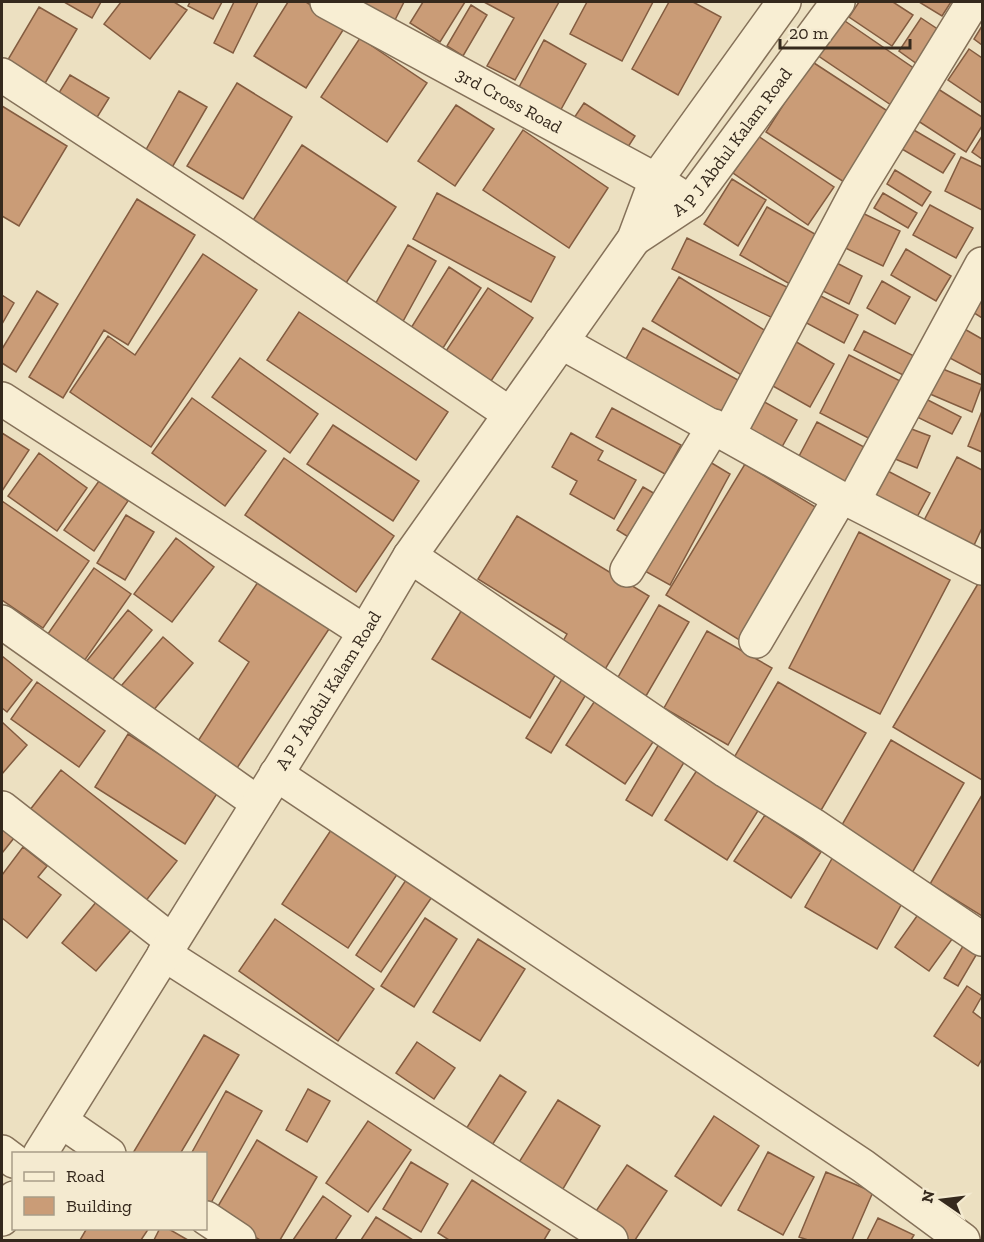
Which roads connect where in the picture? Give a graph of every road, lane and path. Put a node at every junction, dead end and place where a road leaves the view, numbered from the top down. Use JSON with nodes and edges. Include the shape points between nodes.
{"nodes":[{"id":1,"x":327,"y":2,"type":"edge"},
{"id":2,"x":784,"y":2,"type":"edge"},
{"id":3,"x":838,"y":2,"type":"edge"},
{"id":4,"x":973,"y":2,"type":"edge"},
{"id":5,"x":2,"y":76,"type":"edge"},
{"id":6,"x":656,"y":180,"type":"junction"},
{"id":7,"x":690,"y":202,"type":"junction"},
{"id":8,"x":634,"y":239,"type":"junction"},
{"id":9,"x":982,"y":264,"type":"edge"},
{"id":10,"x":561,"y":342,"type":"junction"},
{"id":11,"x":2,"y":399,"type":"edge"},
{"id":12,"x":510,"y":414,"type":"junction"},
{"id":13,"x":721,"y":430,"type":"junction"},
{"id":14,"x":846,"y":500,"type":"junction"},
{"id":15,"x":410,"y":556,"type":"junction"},
{"id":16,"x":982,"y":568,"type":"edge"},
{"id":17,"x":627,"y":570,"type":"dead end"},
{"id":18,"x":2,"y":622,"type":"edge"},
{"id":19,"x":365,"y":632,"type":"junction"},
{"id":20,"x":756,"y":641,"type":"dead end"},
{"id":21,"x":276,"y":774,"type":"junction"},
{"id":22,"x":258,"y":803,"type":"junction"},
{"id":23,"x":2,"y":808,"type":"edge"},
{"id":24,"x":982,"y":939,"type":"edge"},
{"id":25,"x":168,"y":947,"type":"junction"},
{"id":26,"x":60,"y":1121,"type":"junction"},
{"id":27,"x":41,"y":1152,"type":"edge"},
{"id":28,"x":106,"y":1152,"type":"edge"},
{"id":29,"x":12,"y":1201,"type":"edge"},
{"id":30,"x":2,"y":1219,"type":"edge"},
{"id":31,"x":207,"y":1219,"type":"edge"},
{"id":32,"x":239,"y":1240,"type":"edge"},
{"id":33,"x":611,"y":1240,"type":"edge"},
{"id":34,"x":963,"y":1240,"type":"edge"}],
"edges":[{"from":1,"to":6,"type":"street","name":"3rd Cross Road"},
{"from":2,"to":6,"type":"street","name":"A P J Abdul Kalam Road"},
{"from":3,"to":7,"type":"street","name":"A P J Abdul Kalam Road"},
{"from":4,"to":13,"type":"street","via":[[857,191]]},
{"from":5,"to":12,"type":"street"},
{"from":6,"to":7,"type":"street","name":"3rd Cross Road"},
{"from":6,"to":8,"type":"street","name":"A P J Abdul Kalam Road"},
{"from":7,"to":8,"type":"street","name":"A P J Abdul Kalam Road"},
{"from":8,"to":10,"type":"street","name":"A P J Abdul Kalam Road"},
{"from":9,"to":14,"type":"street"},
{"from":10,"to":12,"type":"street","name":"A P J Abdul Kalam Road"},
{"from":10,"to":13,"type":"street"},
{"from":11,"to":19,"type":"street"},
{"from":12,"to":15,"type":"street","name":"A P J Abdul Kalam Road"},
{"from":13,"to":14,"type":"street"},
{"from":13,"to":17,"type":"street"},
{"from":14,"to":16,"type":"street"},
{"from":14,"to":20,"type":"street"},
{"from":15,"to":19,"type":"street","name":"A P J Abdul Kalam Road"},
{"from":15,"to":24,"type":"street"},
{"from":18,"to":22,"type":"street"},
{"from":19,"to":21,"type":"street","name":"A P J Abdul Kalam Road"},
{"from":21,"to":22,"type":"street","name":"A P J Abdul Kalam Road"},
{"from":21,"to":34,"type":"street","via":[[863,1166]]},
{"from":22,"to":25,"type":"street","name":"A P J Abdul Kalam Road"},
{"from":23,"to":25,"type":"street"},
{"from":25,"to":26,"type":"street","name":"A P J Abdul Kalam Road"},
{"from":25,"to":33,"type":"street"},
{"from":26,"to":27,"type":"street","name":"A P J Abdul Kalam Road"},
{"from":26,"to":28,"type":"street"},
{"from":29,"to":30,"type":"street"},
{"from":31,"to":32,"type":"street"}]}
